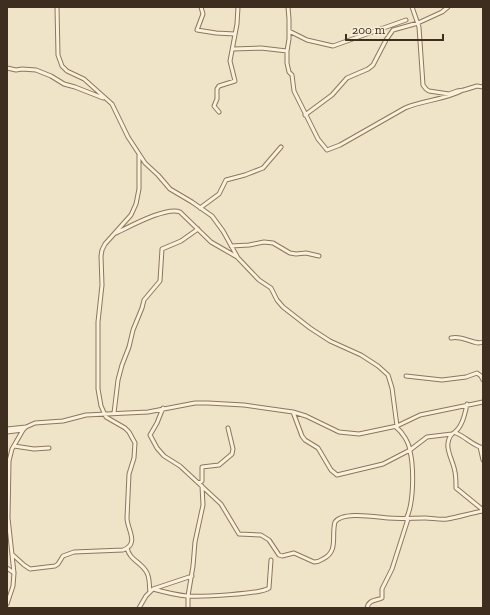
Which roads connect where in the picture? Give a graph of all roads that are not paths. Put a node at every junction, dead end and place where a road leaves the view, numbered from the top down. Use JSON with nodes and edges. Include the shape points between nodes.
{"nodes":[{"id":1,"x":57,"y":7,"type":"edge"},
{"id":2,"x":201,"y":7,"type":"edge"},
{"id":3,"x":238,"y":7,"type":"edge"},
{"id":4,"x":288,"y":7,"type":"edge"},
{"id":5,"x":412,"y":7,"type":"edge"},
{"id":6,"x":448,"y":7,"type":"edge"},
{"id":7,"x":406,"y":20,"type":"dead end"},
{"id":8,"x":418,"y":23,"type":"junction"},
{"id":9,"x":289,"y":31,"type":"junction"},
{"id":10,"x":235,"y":34,"type":"junction"},
{"id":11,"x":233,"y":49,"type":"junction"},
{"id":12,"x":287,"y":51,"type":"junction"},
{"id":13,"x":7,"y":68,"type":"edge"},
{"id":14,"x":483,"y":87,"type":"edge"},
{"id":15,"x":463,"y":90,"type":"junction"},
{"id":16,"x":106,"y":99,"type":"junction"},
{"id":17,"x":219,"y":112,"type":"dead end"},
{"id":18,"x":305,"y":115,"type":"junction"},
{"id":19,"x":281,"y":148,"type":"dead end"},
{"id":20,"x":138,"y":155,"type":"junction"},
{"id":21,"x":200,"y":208,"type":"junction"},
{"id":22,"x":198,"y":229,"type":"junction"},
{"id":23,"x":114,"y":234,"type":"junction"},
{"id":24,"x":231,"y":246,"type":"junction"},
{"id":25,"x":319,"y":256,"type":"dead end"},
{"id":26,"x":238,"y":258,"type":"junction"},
{"id":27,"x":451,"y":338,"type":"dead end"},
{"id":28,"x":483,"y":342,"type":"edge"},
{"id":29,"x":406,"y":376,"type":"dead end"},
{"id":30,"x":483,"y":380,"type":"edge"},
{"id":31,"x":483,"y":402,"type":"edge"},
{"id":32,"x":467,"y":404,"type":"junction"},
{"id":33,"x":163,"y":408,"type":"junction"},
{"id":34,"x":293,"y":412,"type":"junction"},
{"id":35,"x":114,"y":413,"type":"junction"},
{"id":36,"x":104,"y":414,"type":"junction"},
{"id":37,"x":396,"y":426,"type":"junction"},
{"id":38,"x":25,"y":428,"type":"junction"},
{"id":39,"x":228,"y":428,"type":"dead end"},
{"id":40,"x":7,"y":429,"type":"edge"},
{"id":41,"x":7,"y":432,"type":"edge"},
{"id":42,"x":454,"y":434,"type":"junction"},
{"id":43,"x":14,"y":446,"type":"junction"},
{"id":44,"x":49,"y":448,"type":"dead end"},
{"id":45,"x":481,"y":448,"type":"edge"},
{"id":46,"x":410,"y":450,"type":"junction"},
{"id":47,"x":483,"y":460,"type":"edge"},
{"id":48,"x":200,"y":484,"type":"junction"},
{"id":49,"x":483,"y":510,"type":"edge"},
{"id":50,"x":407,"y":519,"type":"junction"},
{"id":51,"x":127,"y":548,"type":"junction"},
{"id":52,"x":13,"y":555,"type":"junction"},
{"id":53,"x":272,"y":560,"type":"dead end"},
{"id":54,"x":7,"y":568,"type":"edge"},
{"id":55,"x":14,"y":573,"type":"junction"},
{"id":56,"x":192,"y":576,"type":"junction"},
{"id":57,"x":153,"y":589,"type":"junction"},
{"id":58,"x":150,"y":592,"type":"junction"},
{"id":59,"x":188,"y":596,"type":"junction"},
{"id":60,"x":7,"y":604,"type":"edge"},
{"id":61,"x":139,"y":608,"type":"edge"},
{"id":62,"x":188,"y":608,"type":"edge"},
{"id":63,"x":367,"y":608,"type":"edge"}],
"edges":[{"from":1,"to":16,"type":"street","via":[[59,62],[67,71],[84,79]]},
{"from":2,"to":10,"type":"street","via":[[203,14],[197,30]]},
{"from":3,"to":10,"type":"street"},
{"from":4,"to":9,"type":"street"},
{"from":5,"to":8,"type":"street"},
{"from":6,"to":8,"type":"street"},
{"from":7,"to":9,"type":"street","via":[[333,46],[307,40]]},
{"from":8,"to":15,"type":"street","via":[[425,88],[448,94]]},
{"from":8,"to":18,"type":"street","via":[[393,30],[373,65],[346,78],[332,95]]},
{"from":9,"to":12,"type":"street"},
{"from":10,"to":11,"type":"street"},
{"from":11,"to":12,"type":"street","via":[[261,48]]},
{"from":11,"to":17,"type":"street","via":[[230,61],[235,81],[217,88],[214,106]]},
{"from":12,"to":18,"type":"street","via":[[294,91]]},
{"from":13,"to":16,"type":"street","via":[[36,70],[64,84]]},
{"from":14,"to":15,"type":"street"},
{"from":15,"to":18,"type":"street","via":[[405,108],[329,149],[325,149]]},
{"from":16,"to":20,"type":"street","via":[[114,106]]},
{"from":19,"to":21,"type":"street","via":[[263,168],[226,180],[219,194]]},
{"from":20,"to":21,"type":"street","via":[[170,189]]},
{"from":20,"to":23,"type":"street","via":[[136,204],[131,215]]},
{"from":21,"to":24,"type":"street","via":[[212,216]]},
{"from":22,"to":23,"type":"street","via":[[180,212],[172,210]]},
{"from":22,"to":26,"type":"street","via":[[211,242]]},
{"from":22,"to":35,"type":"street","via":[[181,241],[162,249],[160,281],[144,300],[133,330],[118,380]]},
{"from":23,"to":36,"type":"street","via":[[105,244],[101,256],[98,389]]},
{"from":24,"to":25,"type":"street","via":[[269,242],[290,253]]},
{"from":24,"to":26,"type":"street"},
{"from":26,"to":37,"type":"street","via":[[270,288],[285,309],[330,341],[378,366],[388,376],[392,388]]},
{"from":27,"to":28,"type":"street","via":[[459,337],[477,344]]},
{"from":29,"to":30,"type":"street","via":[[442,380],[477,373]]},
{"from":31,"to":32,"type":"street"},
{"from":32,"to":37,"type":"street","via":[[420,416]]},
{"from":32,"to":42,"type":"street","via":[[463,420]]},
{"from":33,"to":34,"type":"street","via":[[195,403],[222,403]]},
{"from":33,"to":35,"type":"street","via":[[148,412]]},
{"from":33,"to":48,"type":"street","via":[[150,432],[151,438],[164,456]]},
{"from":34,"to":37,"type":"street","via":[[346,434],[359,434]]},
{"from":34,"to":46,"type":"street","via":[[302,436],[318,448],[335,474],[341,475],[378,466]]},
{"from":35,"to":36,"type":"street"},
{"from":36,"to":38,"type":"street","via":[[79,416],[64,421],[39,422]]},
{"from":36,"to":51,"type":"street","via":[[125,428],[135,443],[129,474],[127,518],[132,538]]},
{"from":37,"to":46,"type":"street"},
{"from":38,"to":40,"type":"street"},
{"from":38,"to":41,"type":"street"},
{"from":38,"to":43,"type":"street"},
{"from":39,"to":48,"type":"street","via":[[232,454],[219,465],[202,467]]},
{"from":42,"to":45,"type":"street"},
{"from":42,"to":46,"type":"street","via":[[427,437]]},
{"from":42,"to":49,"type":"street","via":[[447,446],[455,470],[456,488]]},
{"from":43,"to":44,"type":"street"},
{"from":43,"to":52,"type":"street","via":[[9,461],[8,500],[8,531]]},
{"from":45,"to":47,"type":"street"},
{"from":46,"to":50,"type":"street","via":[[413,481]]},
{"from":48,"to":50,"type":"street","via":[[221,504],[239,534],[261,535],[269,540],[279,555],[294,553],[314,562],[328,556],[333,550],[337,518],[361,515]]},
{"from":48,"to":56,"type":"street","via":[[203,505],[195,542]]},
{"from":49,"to":50,"type":"street","via":[[445,519]]},
{"from":50,"to":63,"type":"street","via":[[392,569],[382,589],[382,598],[370,602]]},
{"from":51,"to":52,"type":"street","via":[[114,551],[74,552],[63,556],[55,566],[30,569]]},
{"from":51,"to":58,"type":"street","via":[[129,555],[146,571]]},
{"from":52,"to":55,"type":"street"},
{"from":53,"to":59,"type":"street","via":[[268,589],[245,594]]},
{"from":54,"to":55,"type":"street"},
{"from":55,"to":60,"type":"street"},
{"from":56,"to":57,"type":"street"},
{"from":56,"to":59,"type":"street"},
{"from":57,"to":58,"type":"street"},
{"from":57,"to":59,"type":"street"},
{"from":58,"to":61,"type":"street"},
{"from":59,"to":62,"type":"street"}]}
